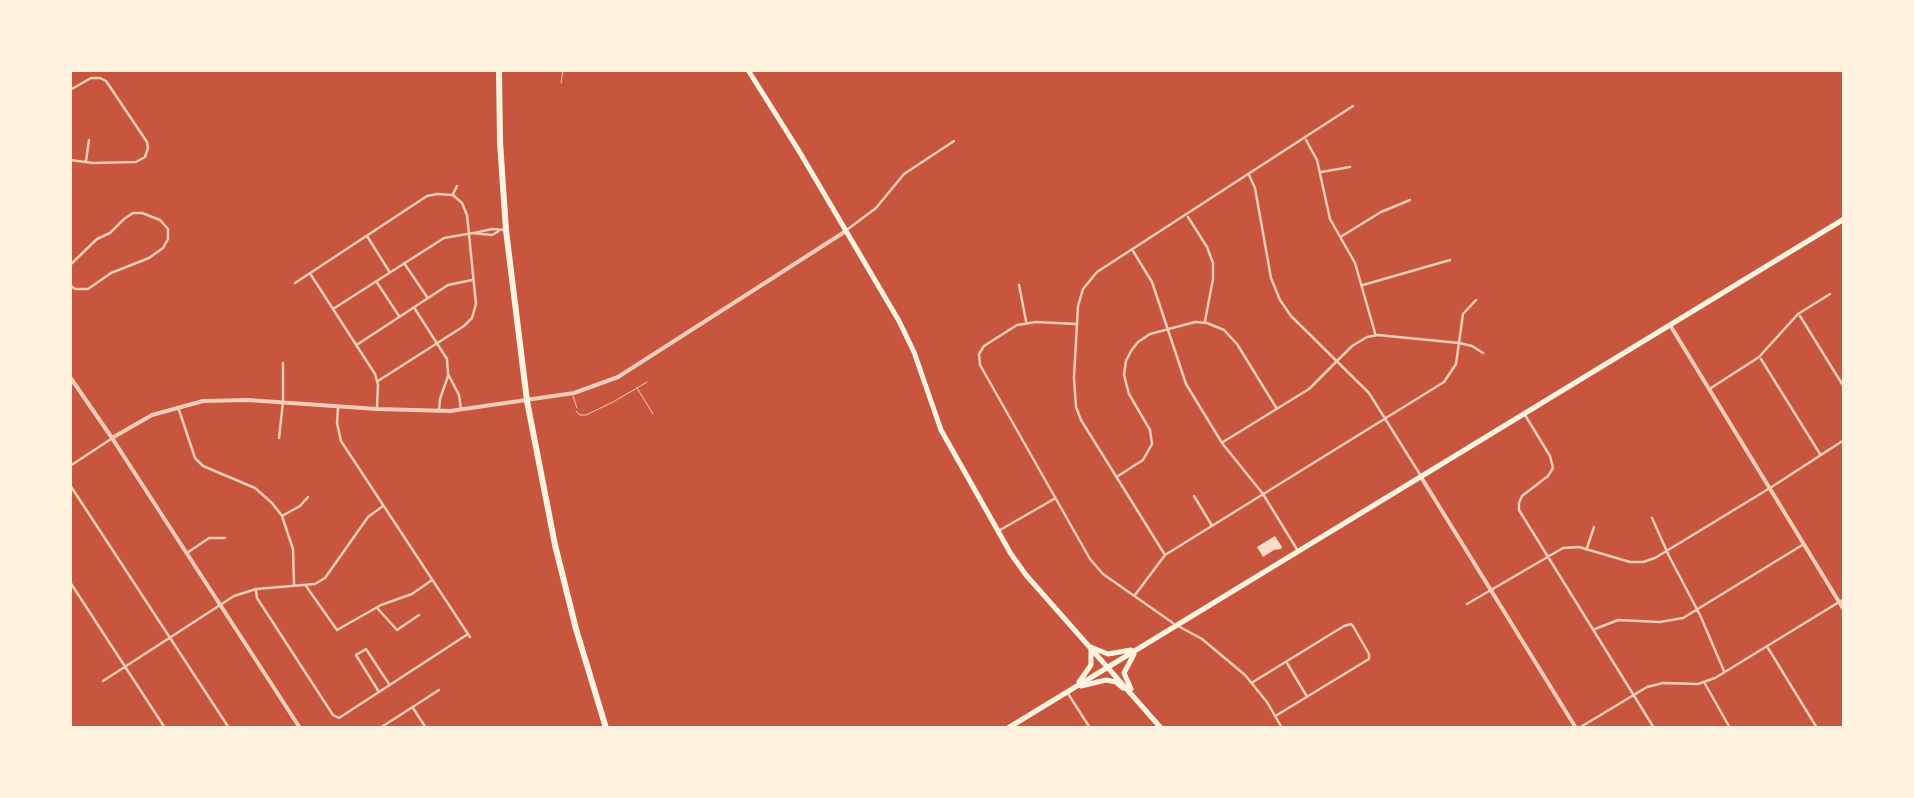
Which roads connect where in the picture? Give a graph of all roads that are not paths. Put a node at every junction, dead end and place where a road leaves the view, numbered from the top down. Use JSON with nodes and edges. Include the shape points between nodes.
{"nodes":[{"id":1,"x":498,"y":70,"type":"edge"},
{"id":2,"x":563,"y":70,"type":"edge"},
{"id":3,"x":748,"y":70,"type":"edge"},
{"id":4,"x":561,"y":83,"type":"dead end"},
{"id":5,"x":70,"y":90,"type":"edge"},
{"id":6,"x":1353,"y":106,"type":"dead end"},
{"id":7,"x":1305,"y":138,"type":"junction"},
{"id":8,"x":89,"y":140,"type":"dead end"},
{"id":9,"x":954,"y":141,"type":"dead end"},
{"id":10,"x":70,"y":160,"type":"edge"},
{"id":11,"x":86,"y":163,"type":"junction"},
{"id":12,"x":1350,"y":167,"type":"dead end"},
{"id":13,"x":1319,"y":172,"type":"junction"},
{"id":14,"x":1248,"y":174,"type":"junction"},
{"id":15,"x":457,"y":186,"type":"dead end"},
{"id":16,"x":452,"y":195,"type":"junction"},
{"id":17,"x":1410,"y":200,"type":"dead end"},
{"id":18,"x":1186,"y":214,"type":"junction"},
{"id":19,"x":1844,"y":219,"type":"edge"},
{"id":20,"x":503,"y":231,"type":"junction"},
{"id":21,"x":846,"y":231,"type":"junction"},
{"id":22,"x":471,"y":234,"type":"junction"},
{"id":23,"x":367,"y":236,"type":"junction"},
{"id":24,"x":1341,"y":237,"type":"junction"},
{"id":25,"x":1132,"y":250,"type":"junction"},
{"id":26,"x":1450,"y":260,"type":"dead end"},
{"id":27,"x":404,"y":263,"type":"junction"},
{"id":28,"x":70,"y":265,"type":"edge"},
{"id":29,"x":390,"y":272,"type":"junction"},
{"id":30,"x":310,"y":273,"type":"junction"},
{"id":31,"x":473,"y":280,"type":"junction"},
{"id":32,"x":376,"y":281,"type":"junction"},
{"id":33,"x":295,"y":283,"type":"dead end"},
{"id":34,"x":1019,"y":285,"type":"dead end"},
{"id":35,"x":1362,"y":285,"type":"junction"},
{"id":36,"x":71,"y":286,"type":"edge"},
{"id":37,"x":1830,"y":294,"type":"dead end"},
{"id":38,"x":428,"y":298,"type":"junction"},
{"id":39,"x":1476,"y":300,"type":"dead end"},
{"id":40,"x":414,"y":308,"type":"junction"},
{"id":41,"x":333,"y":309,"type":"junction"},
{"id":42,"x":1798,"y":314,"type":"junction"},
{"id":43,"x":400,"y":317,"type":"junction"},
{"id":44,"x":1026,"y":322,"type":"junction"},
{"id":45,"x":1204,"y":322,"type":"junction"},
{"id":46,"x":1077,"y":324,"type":"junction"},
{"id":47,"x":1670,"y":324,"type":"junction"},
{"id":48,"x":1167,"y":329,"type":"junction"},
{"id":49,"x":1375,"y":335,"type":"junction"},
{"id":50,"x":1459,"y":343,"type":"junction"},
{"id":51,"x":437,"y":344,"type":"junction"},
{"id":52,"x":357,"y":345,"type":"junction"},
{"id":53,"x":1483,"y":353,"type":"dead end"},
{"id":54,"x":1760,"y":357,"type":"junction"},
{"id":55,"x":283,"y":362,"type":"dead end"},
{"id":56,"x":1338,"y":362,"type":"junction"},
{"id":57,"x":448,"y":374,"type":"junction"},
{"id":58,"x":70,"y":377,"type":"edge"},
{"id":59,"x":378,"y":382,"type":"junction"},
{"id":60,"x":647,"y":382,"type":"dead end"},
{"id":61,"x":1844,"y":387,"type":"edge"},
{"id":62,"x":455,"y":388,"type":"junction"},
{"id":63,"x":637,"y":388,"type":"junction"},
{"id":64,"x":1710,"y":388,"type":"junction"},
{"id":65,"x":444,"y":389,"type":"junction"},
{"id":66,"x":573,"y":396,"type":"junction"},
{"id":67,"x":527,"y":401,"type":"junction"},
{"id":68,"x":283,"y":402,"type":"junction"},
{"id":69,"x":338,"y":406,"type":"junction"},
{"id":70,"x":178,"y":407,"type":"junction"},
{"id":71,"x":378,"y":409,"type":"junction"},
{"id":72,"x":462,"y":410,"type":"junction"},
{"id":73,"x":1277,"y":410,"type":"junction"},
{"id":74,"x":439,"y":411,"type":"junction"},
{"id":75,"x":653,"y":414,"type":"dead end"},
{"id":76,"x":1524,"y":414,"type":"junction"},
{"id":77,"x":1386,"y":419,"type":"junction"},
{"id":78,"x":112,"y":438,"type":"junction"},
{"id":79,"x":279,"y":438,"type":"dead end"},
{"id":80,"x":1844,"y":440,"type":"edge"},
{"id":81,"x":1222,"y":443,"type":"junction"},
{"id":82,"x":1821,"y":455,"type":"junction"},
{"id":83,"x":70,"y":466,"type":"edge"},
{"id":84,"x":1422,"y":477,"type":"junction"},
{"id":85,"x":1116,"y":478,"type":"junction"},
{"id":86,"x":70,"y":485,"type":"edge"},
{"id":87,"x":1770,"y":488,"type":"junction"},
{"id":88,"x":1263,"y":494,"type":"junction"},
{"id":89,"x":1194,"y":496,"type":"dead end"},
{"id":90,"x":308,"y":497,"type":"dead end"},
{"id":91,"x":1055,"y":498,"type":"junction"},
{"id":92,"x":383,"y":506,"type":"junction"},
{"id":93,"x":282,"y":516,"type":"junction"},
{"id":94,"x":1652,"y":518,"type":"dead end"},
{"id":95,"x":1212,"y":526,"type":"junction"},
{"id":96,"x":1594,"y":527,"type":"dead end"},
{"id":97,"x":998,"y":531,"type":"junction"},
{"id":98,"x":225,"y":538,"type":"dead end"},
{"id":99,"x":1804,"y":544,"type":"junction"},
{"id":100,"x":1587,"y":549,"type":"junction"},
{"id":101,"x":1298,"y":552,"type":"junction"},
{"id":102,"x":1667,"y":552,"type":"junction"},
{"id":103,"x":188,"y":553,"type":"junction"},
{"id":104,"x":1165,"y":555,"type":"junction"},
{"id":105,"x":1548,"y":555,"type":"junction"},
{"id":106,"x":432,"y":580,"type":"junction"},
{"id":107,"x":70,"y":582,"type":"edge"},
{"id":108,"x":305,"y":585,"type":"junction"},
{"id":109,"x":294,"y":586,"type":"junction"},
{"id":110,"x":256,"y":590,"type":"junction"},
{"id":111,"x":1491,"y":590,"type":"junction"},
{"id":112,"x":1134,"y":596,"type":"junction"},
{"id":113,"x":1842,"y":600,"type":"edge"},
{"id":114,"x":1467,"y":604,"type":"dead end"},
{"id":115,"x":220,"y":605,"type":"junction"},
{"id":116,"x":377,"y":608,"type":"junction"},
{"id":117,"x":1698,"y":609,"type":"junction"},
{"id":118,"x":1844,"y":610,"type":"edge"},
{"id":119,"x":419,"y":615,"type":"dead end"},
{"id":120,"x":1176,"y":626,"type":"junction"},
{"id":121,"x":1594,"y":630,"type":"junction"},
{"id":122,"x":170,"y":638,"type":"junction"},
{"id":123,"x":1767,"y":646,"type":"junction"},
{"id":124,"x":1091,"y":647,"type":"junction"},
{"id":125,"x":1138,"y":648,"type":"junction"},
{"id":126,"x":1286,"y":662,"type":"junction"},
{"id":127,"x":126,"y":667,"type":"junction"},
{"id":128,"x":1108,"y":667,"type":"junction"},
{"id":129,"x":1725,"y":672,"type":"junction"},
{"id":130,"x":103,"y":681,"type":"dead end"},
{"id":131,"x":1704,"y":682,"type":"junction"},
{"id":132,"x":1252,"y":683,"type":"junction"},
{"id":133,"x":390,"y":686,"type":"junction"},
{"id":134,"x":438,"y":690,"type":"dead end"},
{"id":135,"x":1070,"y":690,"type":"junction"},
{"id":136,"x":380,"y":692,"type":"junction"},
{"id":137,"x":1633,"y":695,"type":"junction"},
{"id":138,"x":1134,"y":696,"type":"junction"},
{"id":139,"x":1307,"y":696,"type":"junction"},
{"id":140,"x":412,"y":708,"type":"junction"},
{"id":141,"x":1276,"y":716,"type":"junction"},
{"id":142,"x":165,"y":728,"type":"edge"},
{"id":143,"x":230,"y":728,"type":"edge"},
{"id":144,"x":300,"y":728,"type":"edge"},
{"id":145,"x":380,"y":728,"type":"edge"},
{"id":146,"x":426,"y":728,"type":"edge"},
{"id":147,"x":606,"y":728,"type":"edge"},
{"id":148,"x":1008,"y":728,"type":"edge"},
{"id":149,"x":1090,"y":728,"type":"edge"},
{"id":150,"x":1161,"y":728,"type":"edge"},
{"id":151,"x":1282,"y":728,"type":"edge"},
{"id":152,"x":1578,"y":728,"type":"edge"},
{"id":153,"x":1654,"y":728,"type":"edge"},
{"id":154,"x":1730,"y":728,"type":"edge"},
{"id":155,"x":1818,"y":728,"type":"edge"}],
"edges":[{"from":1,"to":20,"type":"highway"},
{"from":2,"to":4,"type":"lane"},
{"from":3,"to":21,"type":"main road"},
{"from":5,"to":11,"type":"street","via":[[102,79],[148,144],[138,162]]},
{"from":6,"to":7,"type":"street"},
{"from":7,"to":13,"type":"street"},
{"from":7,"to":14,"type":"street"},
{"from":8,"to":11,"type":"street"},
{"from":9,"to":21,"type":"street","via":[[907,171]]},
{"from":10,"to":11,"type":"street"},
{"from":12,"to":13,"type":"street"},
{"from":13,"to":24,"type":"street"},
{"from":14,"to":18,"type":"street"},
{"from":14,"to":56,"type":"street","via":[[1279,299]]},
{"from":15,"to":16,"type":"street"},
{"from":16,"to":22,"type":"street","via":[[466,211]]},
{"from":16,"to":23,"type":"street","via":[[427,196]]},
{"from":17,"to":24,"type":"street"},
{"from":18,"to":25,"type":"street"},
{"from":18,"to":45,"type":"street","via":[[1213,264]]},
{"from":19,"to":47,"type":"main road"},
{"from":20,"to":22,"type":"street"},
{"from":20,"to":67,"type":"highway"},
{"from":21,"to":66,"type":"street","via":[[618,377]]},
{"from":21,"to":97,"type":"main road","via":[[904,330],[941,430]]},
{"from":22,"to":27,"type":"street","via":[[444,238]]},
{"from":22,"to":31,"type":"street"},
{"from":23,"to":29,"type":"street"},
{"from":23,"to":30,"type":"street"},
{"from":24,"to":35,"type":"street"},
{"from":25,"to":46,"type":"street","via":[[1086,283]]},
{"from":25,"to":48,"type":"street","via":[[1152,282]]},
{"from":26,"to":35,"type":"street"},
{"from":27,"to":29,"type":"street"},
{"from":27,"to":38,"type":"street"},
{"from":28,"to":36,"type":"street","via":[[133,213],[168,229],[163,248],[149,258],[88,288]]},
{"from":29,"to":32,"type":"street"},
{"from":30,"to":33,"type":"street"},
{"from":30,"to":41,"type":"street"},
{"from":31,"to":38,"type":"street"},
{"from":31,"to":51,"type":"street","via":[[472,318]]},
{"from":32,"to":41,"type":"street"},
{"from":32,"to":43,"type":"street"},
{"from":34,"to":44,"type":"street"},
{"from":35,"to":49,"type":"street"},
{"from":37,"to":42,"type":"street"},
{"from":38,"to":40,"type":"street"},
{"from":39,"to":50,"type":"street","via":[[1463,314]]},
{"from":40,"to":43,"type":"street"},
{"from":40,"to":51,"type":"street"},
{"from":41,"to":52,"type":"street"},
{"from":42,"to":54,"type":"street"},
{"from":42,"to":61,"type":"street"},
{"from":43,"to":52,"type":"street"},
{"from":44,"to":46,"type":"street"},
{"from":44,"to":91,"type":"street","via":[[991,341],[979,354],[980,365]]},
{"from":45,"to":48,"type":"street"},
{"from":45,"to":73,"type":"street","via":[[1234,340]]},
{"from":46,"to":85,"type":"street","via":[[1075,405]]},
{"from":47,"to":64,"type":"street"},
{"from":47,"to":76,"type":"main road"},
{"from":48,"to":81,"type":"street","via":[[1184,380]]},
{"from":48,"to":85,"type":"street","via":[[1141,340],[1126,361],[1126,390],[1152,444],[1144,460]]},
{"from":49,"to":50,"type":"street"},
{"from":49,"to":56,"type":"street"},
{"from":50,"to":53,"type":"street"},
{"from":50,"to":77,"type":"street","via":[[1444,382]]},
{"from":51,"to":57,"type":"street"},
{"from":51,"to":59,"type":"street"},
{"from":52,"to":59,"type":"street"},
{"from":54,"to":64,"type":"street"},
{"from":54,"to":82,"type":"street"},
{"from":55,"to":68,"type":"street"},
{"from":56,"to":73,"type":"street"},
{"from":56,"to":77,"type":"street"},
{"from":57,"to":62,"type":"street"},
{"from":57,"to":65,"type":"street"},
{"from":58,"to":78,"type":"street"},
{"from":59,"to":71,"type":"street"},
{"from":60,"to":63,"type":"lane"},
{"from":62,"to":65,"type":"street"},
{"from":62,"to":72,"type":"street"},
{"from":63,"to":66,"type":"lane","via":[[584,415]]},
{"from":63,"to":75,"type":"lane"},
{"from":64,"to":87,"type":"street"},
{"from":65,"to":74,"type":"street"},
{"from":66,"to":67,"type":"street"},
{"from":67,"to":72,"type":"street"},
{"from":67,"to":147,"type":"highway","via":[[559,564]]},
{"from":68,"to":69,"type":"street"},
{"from":68,"to":70,"type":"street"},
{"from":68,"to":79,"type":"street"},
{"from":69,"to":71,"type":"street"},
{"from":69,"to":92,"type":"street","via":[[341,441]]},
{"from":70,"to":78,"type":"street"},
{"from":70,"to":93,"type":"street","via":[[195,458],[255,488]]},
{"from":71,"to":74,"type":"street"},
{"from":72,"to":74,"type":"street"},
{"from":73,"to":81,"type":"street"},
{"from":76,"to":84,"type":"main road"},
{"from":76,"to":105,"type":"street","via":[[1553,468],[1522,496],[1519,510]]},
{"from":77,"to":84,"type":"street"},
{"from":77,"to":88,"type":"street"},
{"from":78,"to":83,"type":"street"},
{"from":78,"to":103,"type":"street"},
{"from":80,"to":82,"type":"street"},
{"from":81,"to":88,"type":"street"},
{"from":82,"to":87,"type":"street"},
{"from":84,"to":101,"type":"main road"},
{"from":84,"to":111,"type":"street"},
{"from":85,"to":104,"type":"street"},
{"from":86,"to":122,"type":"street"},
{"from":87,"to":99,"type":"street"},
{"from":87,"to":102,"type":"street"},
{"from":88,"to":95,"type":"street"},
{"from":88,"to":101,"type":"street"},
{"from":89,"to":95,"type":"street"},
{"from":90,"to":93,"type":"street"},
{"from":91,"to":97,"type":"street"},
{"from":91,"to":112,"type":"street","via":[[1101,572]]},
{"from":92,"to":106,"type":"street"},
{"from":92,"to":108,"type":"street","via":[[325,578]]},
{"from":93,"to":109,"type":"street","via":[[294,549]]},
{"from":94,"to":102,"type":"street"},
{"from":95,"to":104,"type":"street"},
{"from":96,"to":100,"type":"street"},
{"from":97,"to":124,"type":"main road","via":[[1026,575]]},
{"from":98,"to":103,"type":"street","via":[[210,538]]},
{"from":99,"to":113,"type":"street"},
{"from":99,"to":117,"type":"street"},
{"from":100,"to":102,"type":"street","via":[[1635,562]]},
{"from":100,"to":105,"type":"street","via":[[1569,546]]},
{"from":101,"to":120,"type":"main road"},
{"from":102,"to":117,"type":"street"},
{"from":103,"to":115,"type":"street"},
{"from":104,"to":112,"type":"street"},
{"from":105,"to":111,"type":"street"},
{"from":105,"to":121,"type":"street"},
{"from":106,"to":116,"type":"street"},
{"from":106,"to":133,"type":"street","via":[[469,636]]},
{"from":107,"to":127,"type":"street"},
{"from":108,"to":109,"type":"street"},
{"from":108,"to":116,"type":"street","via":[[337,630]]},
{"from":109,"to":110,"type":"street"},
{"from":110,"to":115,"type":"street"},
{"from":110,"to":136,"type":"street","via":[[335,717]]},
{"from":111,"to":114,"type":"street"},
{"from":111,"to":152,"type":"street"},
{"from":112,"to":120,"type":"street"},
{"from":113,"to":118,"type":"street"},
{"from":113,"to":123,"type":"street"},
{"from":115,"to":122,"type":"street"},
{"from":115,"to":144,"type":"street"},
{"from":116,"to":119,"type":"street","via":[[397,630]]},
{"from":117,"to":121,"type":"street","via":[[1682,618],[1618,620]]},
{"from":117,"to":129,"type":"street"},
{"from":120,"to":125,"type":"main road"},
{"from":120,"to":132,"type":"street","via":[[1214,648]]},
{"from":121,"to":137,"type":"street"},
{"from":122,"to":127,"type":"street"},
{"from":122,"to":143,"type":"street"},
{"from":123,"to":129,"type":"street"},
{"from":123,"to":155,"type":"street"},
{"from":124,"to":125,"type":"main road","via":[[1110,654]]},
{"from":124,"to":128,"type":"main road"},
{"from":124,"to":135,"type":"main road","via":[[1090,668]]},
{"from":125,"to":128,"type":"main road"},
{"from":125,"to":138,"type":"main road","via":[[1124,674]]},
{"from":126,"to":132,"type":"street"},
{"from":126,"to":139,"type":"street"},
{"from":126,"to":139,"type":"street","via":[[1351,624],[1370,654]]},
{"from":127,"to":130,"type":"street"},
{"from":127,"to":142,"type":"street"},
{"from":128,"to":135,"type":"main road"},
{"from":128,"to":138,"type":"main road"},
{"from":129,"to":131,"type":"street"},
{"from":131,"to":137,"type":"street","via":[[1658,684]]},
{"from":131,"to":154,"type":"street"},
{"from":132,"to":141,"type":"street"},
{"from":133,"to":136,"type":"street"},
{"from":133,"to":136,"type":"street","via":[[366,649],[356,655]]},
{"from":134,"to":140,"type":"street"},
{"from":135,"to":138,"type":"main road","via":[[1106,680]]},
{"from":135,"to":148,"type":"main road"},
{"from":135,"to":149,"type":"street"},
{"from":137,"to":152,"type":"street"},
{"from":137,"to":153,"type":"street"},
{"from":138,"to":150,"type":"main road"},
{"from":139,"to":141,"type":"street"},
{"from":140,"to":145,"type":"street"},
{"from":140,"to":146,"type":"street"},
{"from":141,"to":151,"type":"street"}]}
